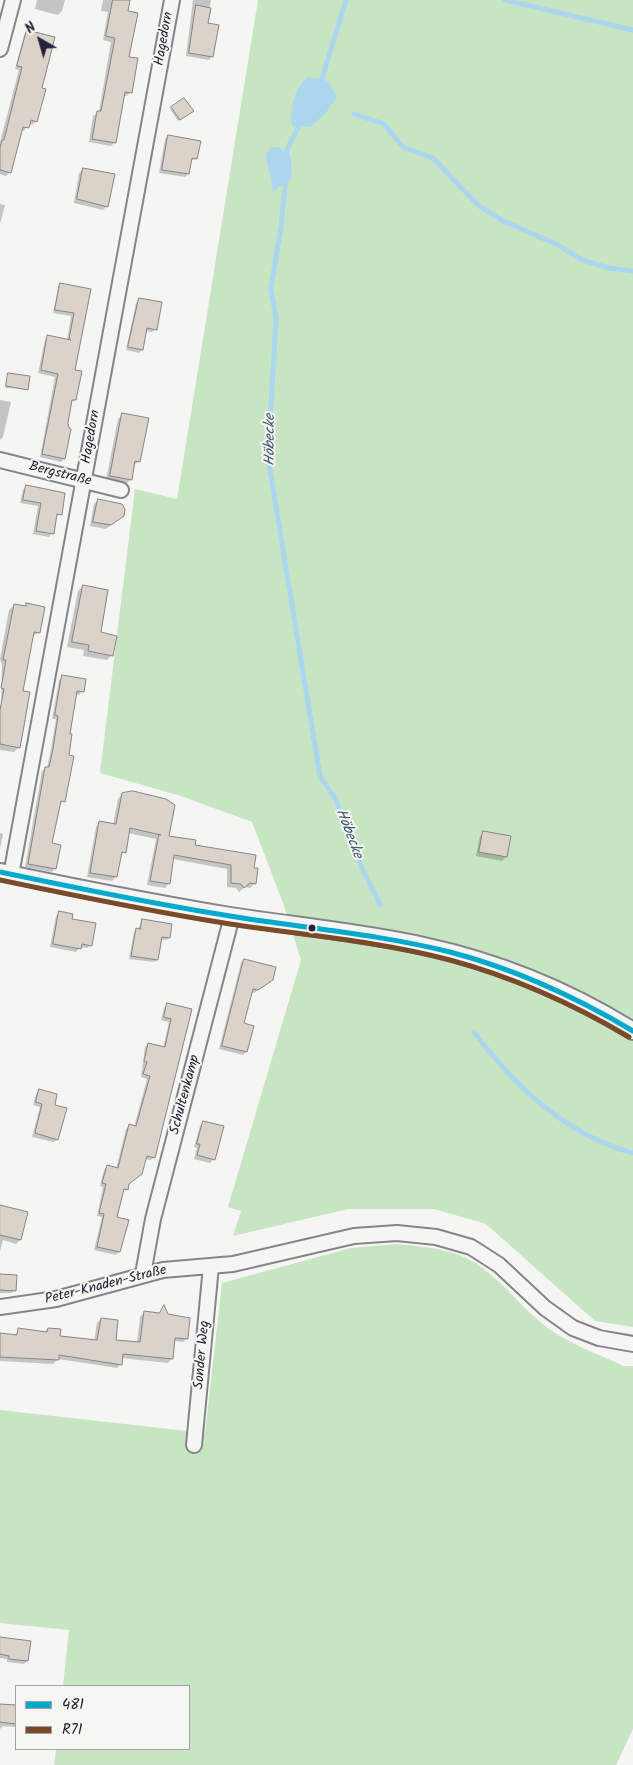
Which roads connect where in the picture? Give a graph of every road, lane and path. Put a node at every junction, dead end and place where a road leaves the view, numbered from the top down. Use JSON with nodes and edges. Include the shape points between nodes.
{"nodes":[{"id":1,"x":13,"y":0,"type":"edge"},
{"id":2,"x":172,"y":0,"type":"edge"},
{"id":3,"x":0,"y":49,"type":"edge"},
{"id":4,"x":0,"y":460,"type":"edge"},
{"id":5,"x":84,"y":481,"type":"junction"},
{"id":6,"x":120,"y":490,"type":"dead end"},
{"id":7,"x":6,"y":873,"type":"edge"},
{"id":8,"x":232,"y":916,"type":"junction"},
{"id":9,"x":633,"y":1031,"type":"edge"},
{"id":10,"x":211,"y":1266,"type":"junction"},
{"id":11,"x":143,"y":1274,"type":"junction"},
{"id":12,"x":0,"y":1307,"type":"edge"},
{"id":13,"x":633,"y":1344,"type":"edge"},
{"id":14,"x":194,"y":1445,"type":"dead end"}],
"edges":[{"from":1,"to":3,"type":"street"},
{"from":2,"to":5,"type":"street","name":"Hagedorn"},
{"from":4,"to":5,"type":"street","name":"Bergstraße"},
{"from":5,"to":6,"type":"street","name":"Bergstraße"},
{"from":5,"to":7,"type":"street","name":"Hagedorn"},
{"from":7,"to":8,"type":"street","via":[[134,900]]},
{"from":8,"to":9,"type":"street","via":[[376,937],[472,959],[562,992]]},
{"from":8,"to":11,"type":"street","name":"Schultenkamp","via":[[156,1209]]},
{"from":10,"to":11,"type":"street","name":"Peter-Knaden-Straße"},
{"from":10,"to":13,"type":"street","name":"Peter-Knaden-Straße","via":[[259,1259],[354,1236],[397,1233],[436,1237],[481,1252],[553,1314],[580,1332]]},
{"from":10,"to":14,"type":"street","name":"Sonder Weg"},
{"from":11,"to":12,"type":"street","name":"Peter-Knaden-Straße","via":[[56,1299]]}]}
